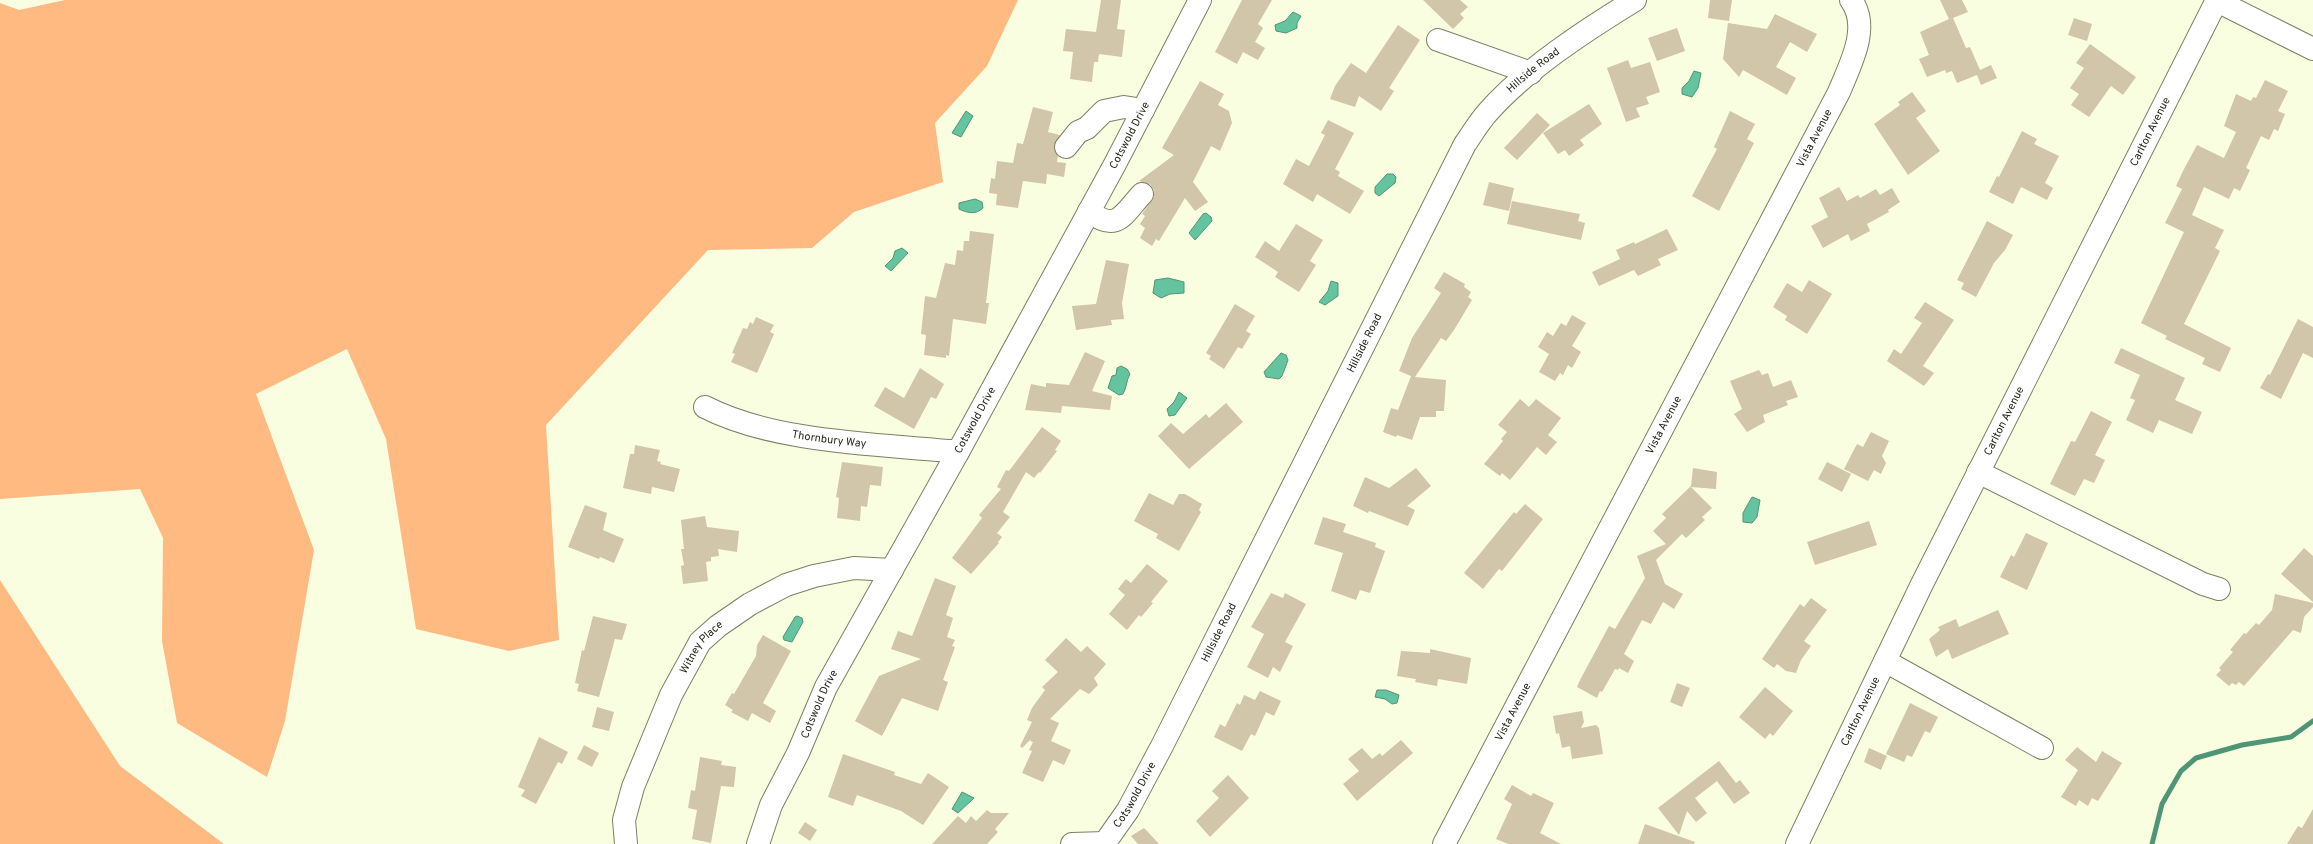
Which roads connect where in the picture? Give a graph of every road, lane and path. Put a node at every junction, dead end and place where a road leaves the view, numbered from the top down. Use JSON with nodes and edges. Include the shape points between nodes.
{"nodes":[{"id":1,"x":1200,"y":0,"type":"edge"},
{"id":2,"x":1635,"y":0,"type":"edge"},
{"id":3,"x":1851,"y":0,"type":"edge"},
{"id":4,"x":2217,"y":1,"type":"edge"},
{"id":5,"x":1438,"y":40,"type":"dead end"},
{"id":6,"x":2313,"y":49,"type":"edge"},
{"id":7,"x":1531,"y":73,"type":"junction"},
{"id":8,"x":1143,"y":110,"type":"junction"},
{"id":9,"x":1066,"y":147,"type":"dead end"},
{"id":10,"x":1142,"y":194,"type":"dead end"},
{"id":11,"x":1089,"y":211,"type":"junction"},
{"id":12,"x":705,"y":407,"type":"dead end"},
{"id":13,"x":958,"y":452,"type":"junction"},
{"id":14,"x":1978,"y":472,"type":"junction"},
{"id":15,"x":892,"y":570,"type":"junction"},
{"id":16,"x":2219,"y":589,"type":"dead end"},
{"id":17,"x":1885,"y":661,"type":"junction"},
{"id":18,"x":1163,"y":744,"type":"joint"},
{"id":19,"x":2042,"y":748,"type":"dead end"},
{"id":20,"x":626,"y":844,"type":"edge"},
{"id":21,"x":758,"y":844,"type":"edge"},
{"id":22,"x":1072,"y":844,"type":"edge"},
{"id":23,"x":1104,"y":844,"type":"edge"},
{"id":24,"x":1444,"y":844,"type":"edge"},
{"id":25,"x":1797,"y":844,"type":"edge"}],
"edges":[{"from":1,"to":8,"type":"street","name":"Cotswold Drive"},
{"from":2,"to":7,"type":"street","name":"Hillside Road","via":[[1562,48]]},
{"from":3,"to":24,"type":"street","name":"Vista Avenue","via":[[1856,6],[1858,23],[1856,52],[1839,92]]},
{"from":4,"to":6,"type":"street"},
{"from":4,"to":14,"type":"street","name":"Carlton Avenue"},
{"from":5,"to":7,"type":"street"},
{"from":7,"to":18,"type":"street","name":"Hillside Road","via":[[1488,112],[1465,144]]},
{"from":8,"to":9,"type":"street","via":[[1124,107],[1104,111],[1087,128],[1078,132]]},
{"from":8,"to":11,"type":"street","name":"Cotswold Drive"},
{"from":10,"to":11,"type":"street","via":[[1121,219],[1099,219]]},
{"from":11,"to":13,"type":"street","name":"Cotswold Drive"},
{"from":12,"to":13,"type":"street","name":"Thornbury Way","via":[[742,423],[819,438]]},
{"from":13,"to":15,"type":"street","name":"Cotswold Drive"},
{"from":14,"to":16,"type":"street","via":[[2203,584]]},
{"from":14,"to":17,"type":"street","name":"Carlton Avenue"},
{"from":15,"to":20,"type":"street","name":"Witney Place","via":[[854,568],[786,585],[750,604],[700,642],[671,695],[633,787],[624,820]]},
{"from":15,"to":21,"type":"street","name":"Cotswold Drive","via":[[826,687],[798,753],[771,805]]},
{"from":17,"to":19,"type":"street"},
{"from":17,"to":25,"type":"street","name":"Carlton Avenue"},
{"from":18,"to":23,"type":"street","name":"Cotswold Drive","via":[[1128,810]]},
{"from":22,"to":23,"type":"street"}]}
